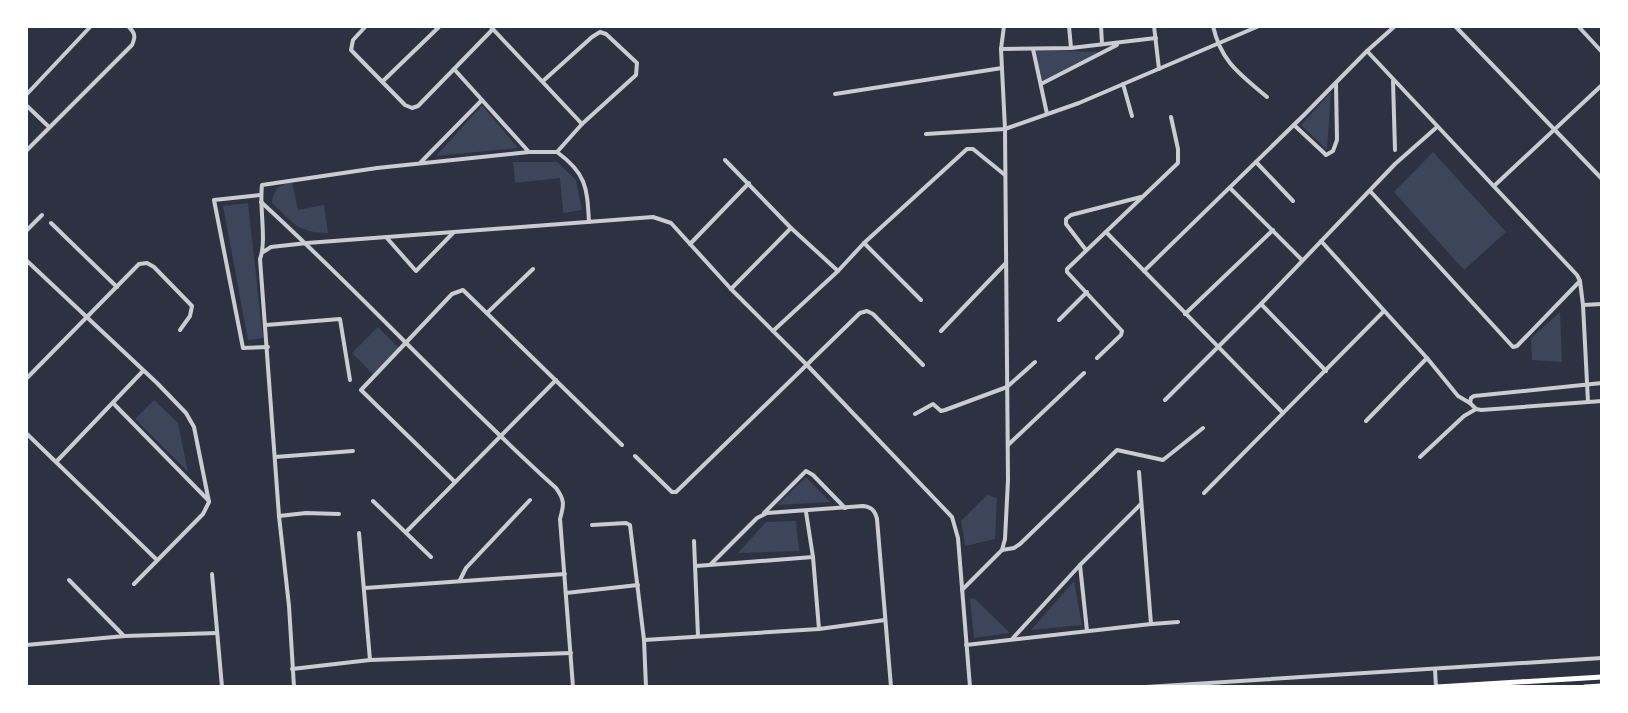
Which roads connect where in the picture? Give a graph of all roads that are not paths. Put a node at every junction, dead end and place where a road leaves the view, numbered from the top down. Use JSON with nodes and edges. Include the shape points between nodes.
{"nodes":[{"id":1,"x":91,"y":26,"type":"edge"},
{"id":2,"x":128,"y":26,"type":"edge"},
{"id":3,"x":366,"y":26,"type":"edge"},
{"id":4,"x":1004,"y":26,"type":"edge"},
{"id":5,"x":1069,"y":26,"type":"edge"},
{"id":6,"x":1101,"y":26,"type":"edge"},
{"id":7,"x":1154,"y":26,"type":"edge"},
{"id":8,"x":1213,"y":26,"type":"edge"},
{"id":9,"x":1259,"y":26,"type":"edge"},
{"id":10,"x":1395,"y":26,"type":"edge"},
{"id":11,"x":1455,"y":26,"type":"edge"},
{"id":12,"x":1578,"y":26,"type":"edge"},
{"id":13,"x":436,"y":27,"type":"edge"},
{"id":14,"x":492,"y":27,"type":"edge"},
{"id":15,"x":1156,"y":38,"type":"junction"},
{"id":16,"x":1102,"y":44,"type":"junction"},
{"id":17,"x":1120,"y":44,"type":"junction"},
{"id":18,"x":1217,"y":44,"type":"junction"},
{"id":19,"x":1071,"y":48,"type":"junction"},
{"id":20,"x":1001,"y":49,"type":"junction"},
{"id":21,"x":1033,"y":49,"type":"junction"},
{"id":22,"x":1367,"y":51,"type":"junction"},
{"id":23,"x":1602,"y":52,"type":"edge"},
{"id":24,"x":454,"y":68,"type":"junction"},
{"id":25,"x":1002,"y":68,"type":"junction"},
{"id":26,"x":1159,"y":69,"type":"junction"},
{"id":27,"x":1393,"y":79,"type":"junction"},
{"id":28,"x":383,"y":81,"type":"junction"},
{"id":29,"x":543,"y":81,"type":"junction"},
{"id":30,"x":1336,"y":82,"type":"junction"},
{"id":31,"x":1041,"y":84,"type":"junction"},
{"id":32,"x":1123,"y":84,"type":"junction"},
{"id":33,"x":1602,"y":85,"type":"edge"},
{"id":34,"x":835,"y":94,"type":"dead end"},
{"id":35,"x":26,"y":95,"type":"edge"},
{"id":36,"x":1267,"y":97,"type":"dead end"},
{"id":37,"x":482,"y":100,"type":"junction"},
{"id":38,"x":26,"y":105,"type":"edge"},
{"id":39,"x":1047,"y":114,"type":"junction"},
{"id":40,"x":1132,"y":116,"type":"dead end"},
{"id":41,"x":1171,"y":117,"type":"dead end"},
{"id":42,"x":582,"y":124,"type":"junction"},
{"id":43,"x":1294,"y":125,"type":"junction"},
{"id":44,"x":49,"y":127,"type":"junction"},
{"id":45,"x":1437,"y":127,"type":"junction"},
{"id":46,"x":1005,"y":129,"type":"junction"},
{"id":47,"x":1554,"y":129,"type":"junction"},
{"id":48,"x":926,"y":134,"type":"dead end"},
{"id":49,"x":1395,"y":150,"type":"dead end"},
{"id":50,"x":26,"y":151,"type":"edge"},
{"id":51,"x":529,"y":152,"type":"junction"},
{"id":52,"x":557,"y":152,"type":"junction"},
{"id":53,"x":725,"y":160,"type":"dead end"},
{"id":54,"x":1256,"y":162,"type":"junction"},
{"id":55,"x":419,"y":164,"type":"junction"},
{"id":56,"x":1006,"y":176,"type":"junction"},
{"id":57,"x":1602,"y":179,"type":"edge"},
{"id":58,"x":749,"y":183,"type":"junction"},
{"id":59,"x":1494,"y":186,"type":"junction"},
{"id":60,"x":1229,"y":188,"type":"junction"},
{"id":61,"x":1370,"y":191,"type":"junction"},
{"id":62,"x":1142,"y":197,"type":"junction"},
{"id":63,"x":260,"y":198,"type":"junction"},
{"id":64,"x":1293,"y":201,"type":"dead end"},
{"id":65,"x":42,"y":215,"type":"dead end"},
{"id":66,"x":589,"y":222,"type":"junction"},
{"id":67,"x":51,"y":223,"type":"dead end"},
{"id":68,"x":791,"y":228,"type":"junction"},
{"id":69,"x":1273,"y":230,"type":"junction"},
{"id":70,"x":26,"y":231,"type":"edge"},
{"id":71,"x":454,"y":232,"type":"junction"},
{"id":72,"x":1106,"y":232,"type":"junction"},
{"id":73,"x":386,"y":237,"type":"junction"},
{"id":74,"x":1321,"y":241,"type":"junction"},
{"id":75,"x":307,"y":243,"type":"junction"},
{"id":76,"x":864,"y":243,"type":"junction"},
{"id":77,"x":690,"y":244,"type":"junction"},
{"id":78,"x":1086,"y":250,"type":"junction"},
{"id":79,"x":263,"y":252,"type":"junction"},
{"id":80,"x":26,"y":260,"type":"edge"},
{"id":81,"x":1302,"y":260,"type":"junction"},
{"id":82,"x":1006,"y":263,"type":"junction"},
{"id":83,"x":533,"y":269,"type":"dead end"},
{"id":84,"x":838,"y":271,"type":"junction"},
{"id":85,"x":1144,"y":271,"type":"junction"},
{"id":86,"x":1580,"y":281,"type":"junction"},
{"id":87,"x":117,"y":287,"type":"junction"},
{"id":88,"x":731,"y":289,"type":"junction"},
{"id":89,"x":1087,"y":292,"type":"junction"},
{"id":90,"x":921,"y":300,"type":"dead end"},
{"id":91,"x":1261,"y":304,"type":"junction"},
{"id":92,"x":1602,"y":304,"type":"edge"},
{"id":93,"x":1583,"y":305,"type":"junction"},
{"id":94,"x":1384,"y":311,"type":"junction"},
{"id":95,"x":487,"y":313,"type":"junction"},
{"id":96,"x":1185,"y":314,"type":"junction"},
{"id":97,"x":87,"y":318,"type":"junction"},
{"id":98,"x":1059,"y":320,"type":"dead end"},
{"id":99,"x":266,"y":325,"type":"junction"},
{"id":100,"x":180,"y":330,"type":"dead end"},
{"id":101,"x":773,"y":331,"type":"junction"},
{"id":102,"x":941,"y":331,"type":"dead end"},
{"id":103,"x":406,"y":344,"type":"junction"},
{"id":104,"x":268,"y":347,"type":"junction"},
{"id":105,"x":1218,"y":347,"type":"junction"},
{"id":106,"x":1097,"y":358,"type":"dead end"},
{"id":107,"x":1427,"y":358,"type":"junction"},
{"id":108,"x":1035,"y":362,"type":"dead end"},
{"id":109,"x":806,"y":364,"type":"junction"},
{"id":110,"x":923,"y":365,"type":"dead end"},
{"id":111,"x":26,"y":370,"type":"edge"},
{"id":112,"x":143,"y":371,"type":"junction"},
{"id":113,"x":1326,"y":371,"type":"junction"},
{"id":114,"x":1084,"y":373,"type":"dead end"},
{"id":115,"x":28,"y":377,"type":"edge"},
{"id":116,"x":350,"y":380,"type":"dead end"},
{"id":117,"x":556,"y":380,"type":"junction"},
{"id":118,"x":1602,"y":383,"type":"edge"},
{"id":119,"x":1587,"y":384,"type":"junction"},
{"id":120,"x":1007,"y":387,"type":"junction"},
{"id":121,"x":1165,"y":400,"type":"dead end"},
{"id":122,"x":1602,"y":401,"type":"edge"},
{"id":123,"x":1588,"y":402,"type":"junction"},
{"id":124,"x":113,"y":403,"type":"junction"},
{"id":125,"x":1470,"y":403,"type":"junction"},
{"id":126,"x":1476,"y":409,"type":"junction"},
{"id":127,"x":915,"y":414,"type":"dead end"},
{"id":128,"x":1283,"y":414,"type":"junction"},
{"id":129,"x":1366,"y":421,"type":"dead end"},
{"id":130,"x":1203,"y":428,"type":"dead end"},
{"id":131,"x":26,"y":433,"type":"edge"},
{"id":132,"x":500,"y":437,"type":"junction"},
{"id":133,"x":622,"y":445,"type":"dead end"},
{"id":134,"x":1008,"y":445,"type":"junction"},
{"id":135,"x":353,"y":451,"type":"dead end"},
{"id":136,"x":635,"y":456,"type":"dead end"},
{"id":137,"x":275,"y":457,"type":"junction"},
{"id":138,"x":1420,"y":457,"type":"dead end"},
{"id":139,"x":56,"y":462,"type":"junction"},
{"id":140,"x":1139,"y":472,"type":"dead end"},
{"id":141,"x":455,"y":482,"type":"junction"},
{"id":142,"x":1204,"y":493,"type":"dead end"},
{"id":143,"x":530,"y":500,"type":"dead end"},
{"id":144,"x":373,"y":501,"type":"dead end"},
{"id":145,"x":209,"y":502,"type":"junction"},
{"id":146,"x":1141,"y":504,"type":"junction"},
{"id":147,"x":845,"y":508,"type":"junction"},
{"id":148,"x":806,"y":511,"type":"junction"},
{"id":149,"x":339,"y":514,"type":"dead end"},
{"id":150,"x":761,"y":515,"type":"junction"},
{"id":151,"x":279,"y":516,"type":"junction"},
{"id":152,"x":592,"y":525,"type":"dead end"},
{"id":153,"x":406,"y":532,"type":"junction"},
{"id":154,"x":359,"y":533,"type":"dead end"},
{"id":155,"x":694,"y":541,"type":"dead end"},
{"id":156,"x":1002,"y":550,"type":"junction"},
{"id":157,"x":431,"y":557,"type":"dead end"},
{"id":158,"x":813,"y":557,"type":"junction"},
{"id":159,"x":157,"y":560,"type":"junction"},
{"id":160,"x":711,"y":564,"type":"junction"},
{"id":161,"x":1080,"y":565,"type":"junction"},
{"id":162,"x":696,"y":566,"type":"junction"},
{"id":163,"x":212,"y":574,"type":"dead end"},
{"id":164,"x":565,"y":574,"type":"junction"},
{"id":165,"x":69,"y":580,"type":"dead end"},
{"id":166,"x":460,"y":580,"type":"junction"},
{"id":167,"x":134,"y":584,"type":"dead end"},
{"id":168,"x":638,"y":585,"type":"junction"},
{"id":169,"x":365,"y":588,"type":"junction"},
{"id":170,"x":962,"y":590,"type":"junction"},
{"id":171,"x":566,"y":593,"type":"junction"},
{"id":172,"x":885,"y":620,"type":"junction"},
{"id":173,"x":1178,"y":622,"type":"dead end"},
{"id":174,"x":1151,"y":624,"type":"junction"},
{"id":175,"x":819,"y":629,"type":"junction"},
{"id":176,"x":1087,"y":632,"type":"junction"},
{"id":177,"x":217,"y":633,"type":"junction"},
{"id":178,"x":125,"y":636,"type":"junction"},
{"id":179,"x":698,"y":636,"type":"junction"},
{"id":180,"x":1012,"y":639,"type":"junction"},
{"id":181,"x":644,"y":640,"type":"junction"},
{"id":182,"x":26,"y":645,"type":"edge"},
{"id":183,"x":966,"y":645,"type":"junction"},
{"id":184,"x":571,"y":653,"type":"junction"},
{"id":185,"x":1602,"y":658,"type":"edge"},
{"id":186,"x":370,"y":660,"type":"junction"},
{"id":187,"x":292,"y":669,"type":"junction"},
{"id":188,"x":1435,"y":669,"type":"junction"},
{"id":189,"x":1602,"y":677,"type":"edge"},
{"id":190,"x":1602,"y":686,"type":"edge"},
{"id":191,"x":222,"y":687,"type":"edge"},
{"id":192,"x":294,"y":687,"type":"edge"},
{"id":193,"x":573,"y":687,"type":"edge"},
{"id":194,"x":646,"y":687,"type":"edge"},
{"id":195,"x":891,"y":687,"type":"edge"},
{"id":196,"x":970,"y":687,"type":"edge"},
{"id":197,"x":1146,"y":687,"type":"edge"},
{"id":198,"x":1436,"y":687,"type":"edge"},
{"id":199,"x":1585,"y":687,"type":"edge"}],
"edges":[{"from":1,"to":35,"type":"street"},
{"from":2,"to":44,"type":"street","via":[[136,38],[132,45]]},
{"from":3,"to":28,"type":"street","via":[[351,50]]},
{"from":4,"to":20,"type":"street"},
{"from":5,"to":19,"type":"street"},
{"from":6,"to":16,"type":"street"},
{"from":7,"to":15,"type":"street"},
{"from":8,"to":18,"type":"street"},
{"from":9,"to":18,"type":"street"},
{"from":10,"to":22,"type":"street"},
{"from":11,"to":47,"type":"street"},
{"from":12,"to":23,"type":"street"},
{"from":13,"to":28,"type":"street"},
{"from":14,"to":24,"type":"street"},
{"from":14,"to":29,"type":"street"},
{"from":15,"to":17,"type":"street"},
{"from":15,"to":26,"type":"street"},
{"from":16,"to":17,"type":"street"},
{"from":16,"to":19,"type":"street"},
{"from":17,"to":31,"type":"street"},
{"from":18,"to":26,"type":"street"},
{"from":18,"to":36,"type":"street","via":[[1231,65]]},
{"from":19,"to":21,"type":"street"},
{"from":20,"to":21,"type":"street"},
{"from":20,"to":25,"type":"street"},
{"from":21,"to":31,"type":"street"},
{"from":22,"to":27,"type":"street"},
{"from":22,"to":30,"type":"street"},
{"from":24,"to":28,"type":"street","via":[[412,108]]},
{"from":24,"to":37,"type":"street"},
{"from":25,"to":34,"type":"street"},
{"from":25,"to":46,"type":"street"},
{"from":26,"to":32,"type":"street"},
{"from":27,"to":45,"type":"street"},
{"from":27,"to":49,"type":"street"},
{"from":29,"to":42,"type":"street"},
{"from":29,"to":42,"type":"street","via":[[600,32],[637,63],[636,75]]},
{"from":30,"to":43,"type":"street"},
{"from":30,"to":43,"type":"street","via":[[1333,151],[1326,155]]},
{"from":31,"to":39,"type":"street"},
{"from":32,"to":39,"type":"street"},
{"from":32,"to":40,"type":"street"},
{"from":33,"to":47,"type":"street"},
{"from":37,"to":51,"type":"street"},
{"from":37,"to":55,"type":"street"},
{"from":38,"to":44,"type":"street"},
{"from":39,"to":46,"type":"street"},
{"from":41,"to":62,"type":"street","via":[[1178,163]]},
{"from":42,"to":52,"type":"street"},
{"from":43,"to":54,"type":"street"},
{"from":44,"to":50,"type":"street"},
{"from":45,"to":59,"type":"street"},
{"from":45,"to":61,"type":"street"},
{"from":46,"to":48,"type":"street"},
{"from":46,"to":56,"type":"street"},
{"from":47,"to":57,"type":"street"},
{"from":47,"to":59,"type":"street"},
{"from":51,"to":52,"type":"street"},
{"from":51,"to":55,"type":"street"},
{"from":52,"to":66,"type":"street","via":[[586,184]]},
{"from":53,"to":58,"type":"street"},
{"from":54,"to":60,"type":"street"},
{"from":54,"to":64,"type":"street"},
{"from":55,"to":63,"type":"street","via":[[262,185]]},
{"from":56,"to":76,"type":"street","via":[[967,149]]},
{"from":56,"to":82,"type":"street"},
{"from":58,"to":68,"type":"street"},
{"from":58,"to":77,"type":"street"},
{"from":59,"to":86,"type":"street"},
{"from":60,"to":69,"type":"street"},
{"from":60,"to":85,"type":"street"},
{"from":61,"to":74,"type":"street"},
{"from":61,"to":86,"type":"street","via":[[1513,347]]},
{"from":62,"to":72,"type":"street"},
{"from":62,"to":78,"type":"street","via":[[1066,219]]},
{"from":63,"to":75,"type":"street"},
{"from":63,"to":79,"type":"street"},
{"from":63,"to":104,"type":"street","via":[[214,200],[243,348]]},
{"from":65,"to":70,"type":"street"},
{"from":66,"to":71,"type":"street"},
{"from":66,"to":77,"type":"street","via":[[663,219]]},
{"from":67,"to":87,"type":"street"},
{"from":68,"to":84,"type":"street"},
{"from":68,"to":88,"type":"street"},
{"from":69,"to":81,"type":"street"},
{"from":69,"to":96,"type":"street"},
{"from":71,"to":73,"type":"street"},
{"from":71,"to":73,"type":"street","via":[[416,271]]},
{"from":72,"to":78,"type":"street"},
{"from":72,"to":85,"type":"street"},
{"from":73,"to":75,"type":"street"},
{"from":74,"to":81,"type":"street"},
{"from":74,"to":94,"type":"street"},
{"from":75,"to":79,"type":"street"},
{"from":75,"to":103,"type":"street"},
{"from":76,"to":84,"type":"street"},
{"from":76,"to":90,"type":"street"},
{"from":77,"to":88,"type":"street"},
{"from":78,"to":89,"type":"street","via":[[1067,272]]},
{"from":79,"to":99,"type":"street"},
{"from":80,"to":97,"type":"street"},
{"from":81,"to":91,"type":"street"},
{"from":82,"to":102,"type":"street"},
{"from":82,"to":120,"type":"street"},
{"from":83,"to":95,"type":"street"},
{"from":84,"to":101,"type":"street"},
{"from":85,"to":96,"type":"street"},
{"from":86,"to":93,"type":"street"},
{"from":87,"to":97,"type":"street"},
{"from":87,"to":100,"type":"street","via":[[139,264],[154,267],[192,306]]},
{"from":88,"to":101,"type":"street"},
{"from":89,"to":98,"type":"street"},
{"from":89,"to":106,"type":"street","via":[[1122,331]]},
{"from":91,"to":105,"type":"street"},
{"from":91,"to":113,"type":"street"},
{"from":92,"to":93,"type":"street"},
{"from":93,"to":119,"type":"street"},
{"from":94,"to":107,"type":"street"},
{"from":94,"to":113,"type":"street"},
{"from":95,"to":103,"type":"street","via":[[463,290],[456,291]]},
{"from":95,"to":117,"type":"street"},
{"from":96,"to":105,"type":"street"},
{"from":97,"to":112,"type":"street"},
{"from":97,"to":115,"type":"street"},
{"from":99,"to":104,"type":"street"},
{"from":99,"to":116,"type":"street","via":[[340,319]]},
{"from":101,"to":109,"type":"street"},
{"from":103,"to":132,"type":"street"},
{"from":103,"to":141,"type":"street","via":[[361,390]]},
{"from":104,"to":137,"type":"street"},
{"from":105,"to":121,"type":"street"},
{"from":105,"to":128,"type":"street"},
{"from":107,"to":125,"type":"street"},
{"from":107,"to":129,"type":"street"},
{"from":108,"to":120,"type":"street"},
{"from":109,"to":110,"type":"street","via":[[867,311]]},
{"from":109,"to":136,"type":"street","via":[[676,492]]},
{"from":109,"to":170,"type":"street","via":[[952,517]]},
{"from":111,"to":115,"type":"street"},
{"from":112,"to":124,"type":"street"},
{"from":112,"to":145,"type":"street","via":[[190,419]]},
{"from":113,"to":128,"type":"street"},
{"from":114,"to":134,"type":"street"},
{"from":117,"to":132,"type":"street"},
{"from":117,"to":133,"type":"street"},
{"from":118,"to":119,"type":"street"},
{"from":119,"to":123,"type":"street"},
{"from":119,"to":125,"type":"street","via":[[1474,396]]},
{"from":120,"to":127,"type":"street","via":[[945,410],[933,404]]},
{"from":120,"to":134,"type":"street"},
{"from":122,"to":123,"type":"street"},
{"from":123,"to":126,"type":"street"},
{"from":124,"to":139,"type":"street"},
{"from":124,"to":145,"type":"street"},
{"from":125,"to":126,"type":"street"},
{"from":126,"to":138,"type":"street"},
{"from":128,"to":142,"type":"street"},
{"from":130,"to":156,"type":"street","via":[[1163,460],[1117,450],[1020,544]]},
{"from":131,"to":139,"type":"street"},
{"from":132,"to":141,"type":"street"},
{"from":132,"to":164,"type":"street","via":[[563,496]]},
{"from":134,"to":156,"type":"street"},
{"from":135,"to":137,"type":"street"},
{"from":137,"to":151,"type":"street"},
{"from":139,"to":159,"type":"street"},
{"from":140,"to":146,"type":"street"},
{"from":141,"to":153,"type":"street"},
{"from":143,"to":166,"type":"street"},
{"from":144,"to":153,"type":"street"},
{"from":145,"to":159,"type":"street"},
{"from":146,"to":161,"type":"street"},
{"from":146,"to":174,"type":"street"},
{"from":147,"to":148,"type":"street"},
{"from":147,"to":150,"type":"street","via":[[806,471]]},
{"from":147,"to":172,"type":"street","via":[[869,507],[876,514]]},
{"from":148,"to":150,"type":"street"},
{"from":148,"to":158,"type":"street"},
{"from":149,"to":151,"type":"street"},
{"from":150,"to":160,"type":"street"},
{"from":151,"to":187,"type":"street"},
{"from":152,"to":168,"type":"street","via":[[630,525]]},
{"from":153,"to":157,"type":"street"},
{"from":154,"to":169,"type":"street"},
{"from":155,"to":162,"type":"street"},
{"from":156,"to":170,"type":"street"},
{"from":158,"to":160,"type":"street"},
{"from":158,"to":175,"type":"street"},
{"from":159,"to":167,"type":"street"},
{"from":160,"to":162,"type":"street"},
{"from":161,"to":176,"type":"street"},
{"from":161,"to":180,"type":"street"},
{"from":162,"to":179,"type":"street"},
{"from":163,"to":177,"type":"street"},
{"from":164,"to":166,"type":"street"},
{"from":164,"to":171,"type":"street"},
{"from":165,"to":178,"type":"street"},
{"from":166,"to":169,"type":"street"},
{"from":168,"to":171,"type":"street"},
{"from":168,"to":181,"type":"street"},
{"from":169,"to":186,"type":"street"},
{"from":170,"to":183,"type":"street"},
{"from":171,"to":184,"type":"street"},
{"from":172,"to":175,"type":"street"},
{"from":172,"to":195,"type":"street"},
{"from":173,"to":174,"type":"street"},
{"from":174,"to":176,"type":"street"},
{"from":175,"to":179,"type":"street"},
{"from":176,"to":180,"type":"street"},
{"from":177,"to":178,"type":"street"},
{"from":177,"to":191,"type":"street"},
{"from":178,"to":182,"type":"street"},
{"from":179,"to":181,"type":"street"},
{"from":180,"to":183,"type":"street"},
{"from":181,"to":194,"type":"street"},
{"from":183,"to":196,"type":"street"},
{"from":184,"to":186,"type":"street"},
{"from":184,"to":193,"type":"street"},
{"from":185,"to":188,"type":"street"},
{"from":186,"to":187,"type":"street"},
{"from":187,"to":192,"type":"street"},
{"from":188,"to":197,"type":"street"},
{"from":188,"to":198,"type":"street"},
{"from":189,"to":198,"type":"main road"},
{"from":190,"to":199,"type":"main road"}]}
